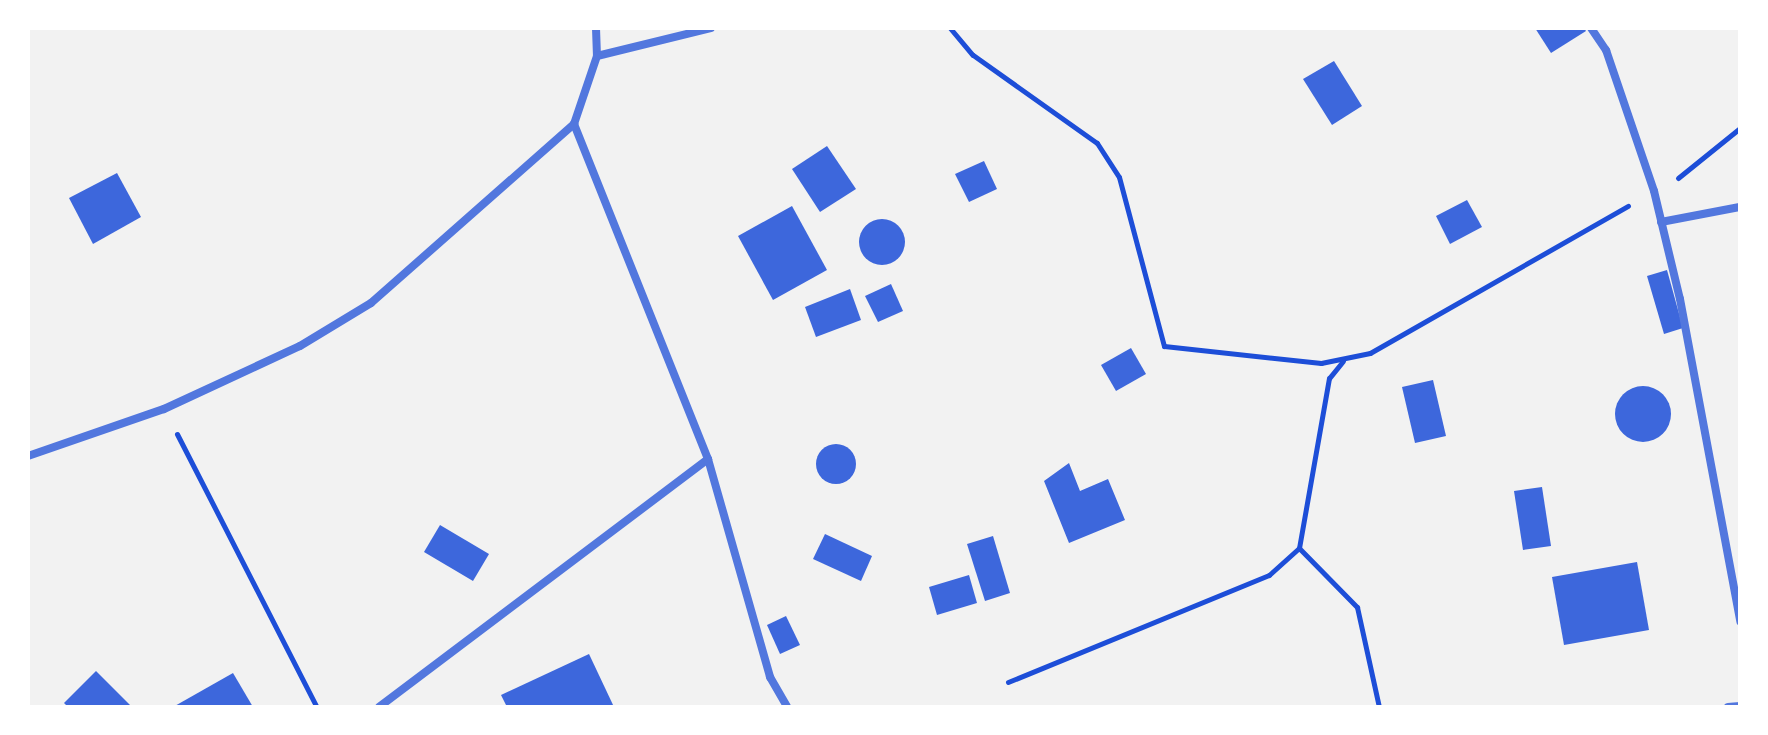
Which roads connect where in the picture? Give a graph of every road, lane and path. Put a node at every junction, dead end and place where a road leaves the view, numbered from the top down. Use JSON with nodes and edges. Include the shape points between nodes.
{"nodes":[{"id":1,"x":596,"y":28,"type":"edge"},
{"id":2,"x":711,"y":28,"type":"edge"},
{"id":3,"x":950,"y":28,"type":"edge"},
{"id":4,"x":1591,"y":28,"type":"edge"},
{"id":5,"x":597,"y":56,"type":"junction"},
{"id":6,"x":574,"y":124,"type":"junction"},
{"id":7,"x":1740,"y":128,"type":"edge"},
{"id":8,"x":1654,"y":191,"type":"junction"},
{"id":9,"x":1740,"y":207,"type":"edge"},
{"id":10,"x":1661,"y":222,"type":"junction"},
{"id":11,"x":1343,"y":361,"type":"junction"},
{"id":12,"x":164,"y":409,"type":"junction"},
{"id":13,"x":28,"y":456,"type":"edge"},
{"id":14,"x":708,"y":459,"type":"junction"},
{"id":15,"x":1299,"y":548,"type":"junction"},
{"id":16,"x":1740,"y":621,"type":"edge"},
{"id":17,"x":1008,"y":682,"type":"dead end"},
{"id":18,"x":1740,"y":706,"type":"edge"},
{"id":19,"x":317,"y":707,"type":"edge"},
{"id":20,"x":379,"y":707,"type":"edge"},
{"id":21,"x":787,"y":707,"type":"edge"},
{"id":22,"x":1379,"y":707,"type":"edge"},
{"id":23,"x":1728,"y":707,"type":"edge"}],
"edges":[{"from":1,"to":5,"type":"street"},
{"from":2,"to":5,"type":"street"},
{"from":3,"to":11,"type":"path","via":[[973,55],[1097,143],[1119,177],[1164,346]]},
{"from":4,"to":8,"type":"street","via":[[1606,50]]},
{"from":5,"to":6,"type":"street"},
{"from":6,"to":12,"type":"street","via":[[371,303],[300,346]]},
{"from":6,"to":14,"type":"street"},
{"from":7,"to":8,"type":"path"},
{"from":8,"to":10,"type":"street"},
{"from":8,"to":11,"type":"path","via":[[1370,353]]},
{"from":9,"to":10,"type":"street"},
{"from":10,"to":16,"type":"street"},
{"from":11,"to":15,"type":"path","via":[[1329,378]]},
{"from":12,"to":13,"type":"street"},
{"from":12,"to":19,"type":"path"},
{"from":14,"to":20,"type":"street"},
{"from":14,"to":21,"type":"street","via":[[770,677]]},
{"from":15,"to":17,"type":"path","via":[[1269,575]]},
{"from":15,"to":22,"type":"path","via":[[1357,607]]},
{"from":18,"to":23,"type":"street"}]}
